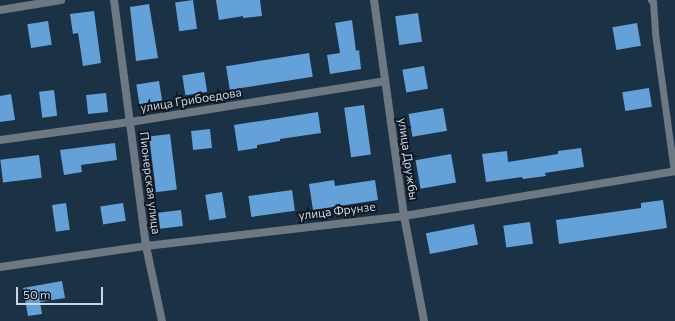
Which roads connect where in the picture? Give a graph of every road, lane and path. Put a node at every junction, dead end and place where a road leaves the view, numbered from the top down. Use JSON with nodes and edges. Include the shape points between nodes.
{"nodes":[{"id":1,"x":62,"y":0,"type":"edge"},
{"id":2,"x":114,"y":0,"type":"edge"},
{"id":3,"x":374,"y":0,"type":"edge"},
{"id":4,"x":651,"y":0,"type":"edge"},
{"id":5,"x":0,"y":10,"type":"edge"},
{"id":6,"x":385,"y":81,"type":"junction"},
{"id":7,"x":130,"y":122,"type":"junction"},
{"id":8,"x":0,"y":140,"type":"edge"},
{"id":9,"x":674,"y":171,"type":"edge"},
{"id":10,"x":404,"y":216,"type":"junction"},
{"id":11,"x":146,"y":246,"type":"junction"},
{"id":12,"x":0,"y":267,"type":"edge"},
{"id":13,"x":162,"y":321,"type":"edge"},
{"id":14,"x":424,"y":321,"type":"edge"}],
"edges":[{"from":1,"to":5,"type":"street"},
{"from":2,"to":7,"type":"street","name":"Пионерская улица"},
{"from":3,"to":6,"type":"street","name":"улица Дружбы"},
{"from":4,"to":9,"type":"lane"},
{"from":6,"to":7,"type":"street","name":"улица Грибоедова"},
{"from":6,"to":10,"type":"street","name":"улица Дружбы"},
{"from":7,"to":8,"type":"street","name":"улица Грибоедова"},
{"from":7,"to":11,"type":"street","name":"Пионерская улица"},
{"from":9,"to":10,"type":"street","name":"улица Фрунзе"},
{"from":10,"to":11,"type":"street","name":"улица Фрунзе"},
{"from":10,"to":14,"type":"street","name":"улица Дружбы"},
{"from":11,"to":12,"type":"street","name":"улица Фрунзе"},
{"from":11,"to":13,"type":"street","name":"Пионерская улица"}]}
